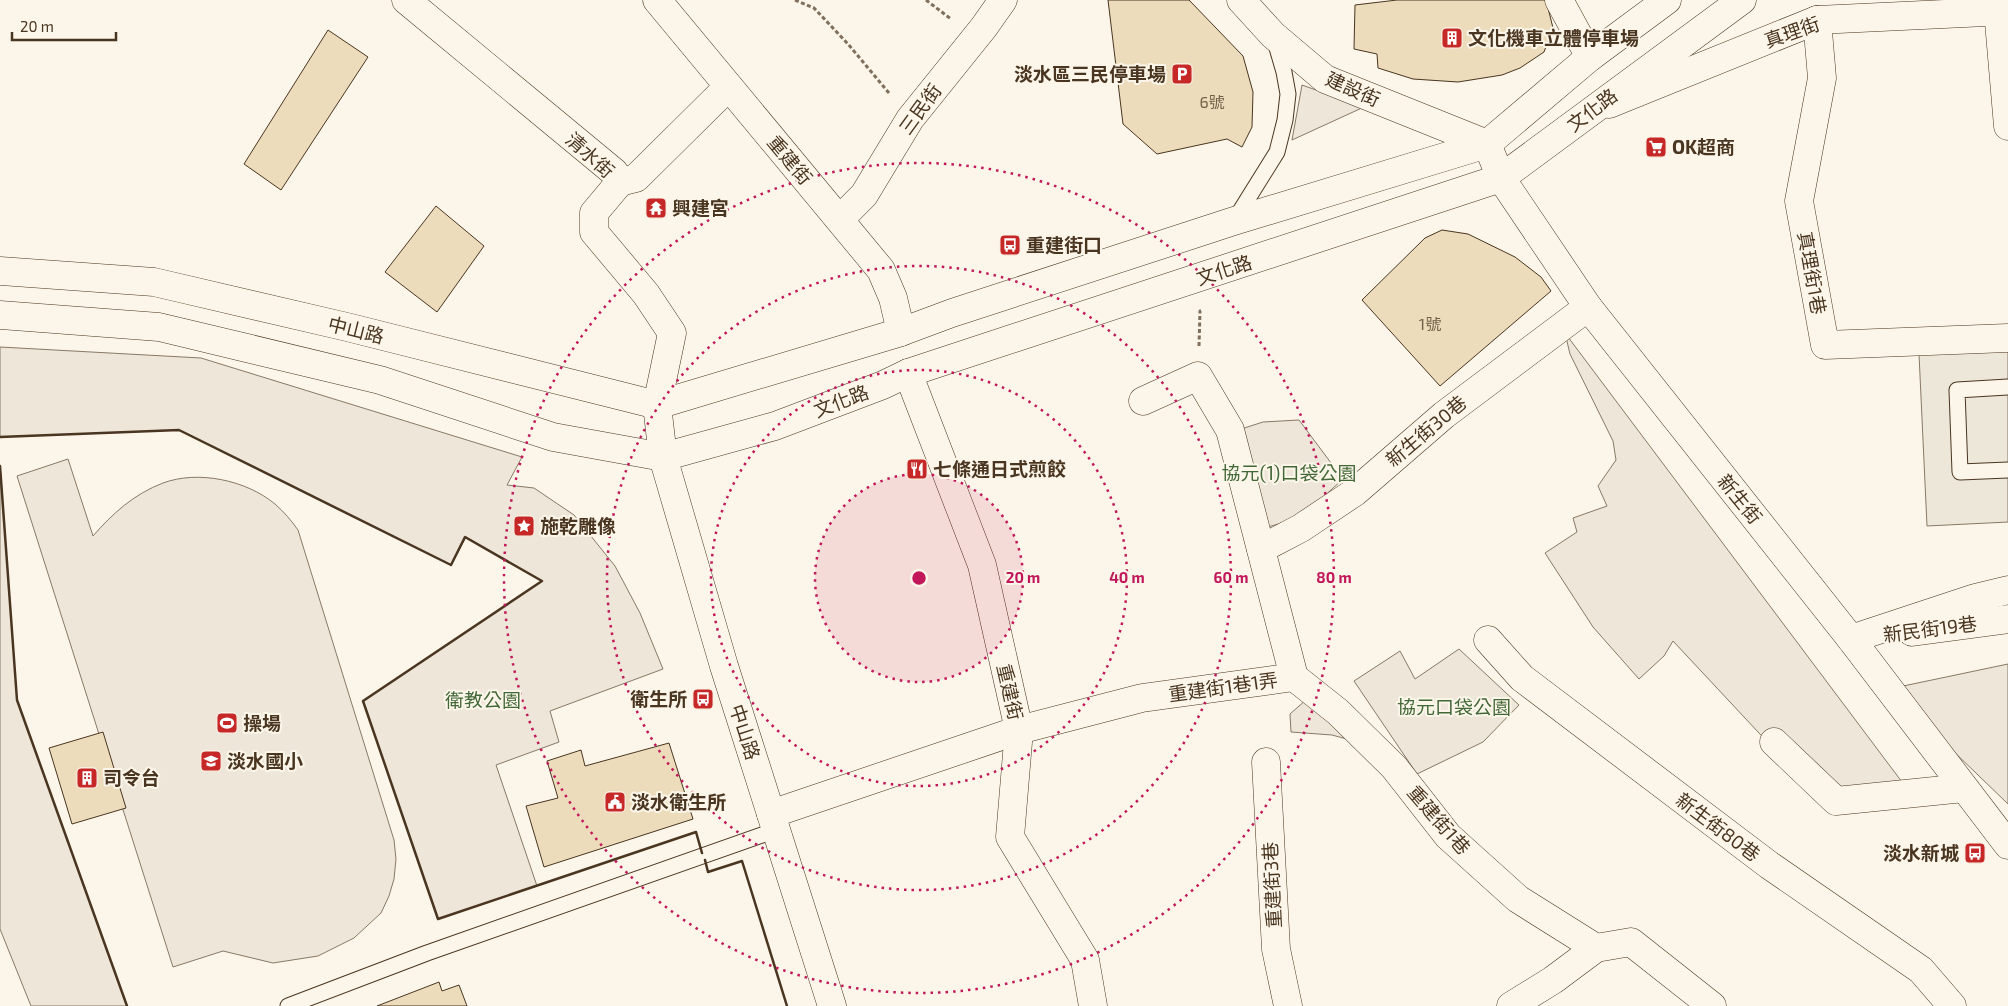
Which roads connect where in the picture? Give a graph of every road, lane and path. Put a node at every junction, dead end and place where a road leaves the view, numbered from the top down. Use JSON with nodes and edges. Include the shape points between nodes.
{"nodes":[{"id":1,"x":406,"y":0,"type":"edge"},
{"id":2,"x":657,"y":0,"type":"edge"},
{"id":3,"x":795,"y":0,"type":"edge"},
{"id":4,"x":1003,"y":0,"type":"edge"},
{"id":5,"x":1241,"y":0,"type":"edge"},
{"id":6,"x":1559,"y":0,"type":"edge"},
{"id":7,"x":1667,"y":0,"type":"edge"},
{"id":8,"x":1742,"y":0,"type":"edge"},
{"id":9,"x":2003,"y":10,"type":"edge"},
{"id":10,"x":1817,"y":20,"type":"junction"},
{"id":11,"x":1273,"y":35,"type":"junction"},
{"id":12,"x":1590,"y":57,"type":"junction"},
{"id":13,"x":728,"y":87,"type":"junction"},
{"id":14,"x":1589,"y":112,"type":"junction"},
{"id":15,"x":910,"y":119,"type":"junction"},
{"id":16,"x":2008,"y":126,"type":"edge"},
{"id":17,"x":1487,"y":144,"type":"junction"},
{"id":18,"x":1501,"y":178,"type":"junction"},
{"id":19,"x":620,"y":182,"type":"junction"},
{"id":20,"x":840,"y":219,"type":"junction"},
{"id":21,"x":1234,"y":221,"type":"junction"},
{"id":22,"x":0,"y":271,"type":"edge"},
{"id":23,"x":1588,"y":307,"type":"junction"},
{"id":24,"x":1208,"y":309,"type":"dead end"},
{"id":25,"x":0,"y":315,"type":"edge"},
{"id":26,"x":901,"y":332,"type":"junction"},
{"id":27,"x":2008,"y":338,"type":"edge"},
{"id":28,"x":908,"y":373,"type":"junction"},
{"id":29,"x":1198,"y":376,"type":"junction"},
{"id":30,"x":2008,"y":387,"type":"edge"},
{"id":31,"x":1144,"y":401,"type":"dead end"},
{"id":32,"x":657,"y":405,"type":"junction"},
{"id":33,"x":664,"y":457,"type":"junction"},
{"id":34,"x":2008,"y":470,"type":"edge"},
{"id":35,"x":1261,"y":549,"type":"junction"},
{"id":36,"x":2008,"y":590,"type":"edge"},
{"id":37,"x":2008,"y":619,"type":"edge"},
{"id":38,"x":1851,"y":639,"type":"junction"},
{"id":39,"x":1488,"y":640,"type":"dead end"},
{"id":40,"x":1294,"y":677,"type":"junction"},
{"id":41,"x":1019,"y":730,"type":"junction"},
{"id":42,"x":1774,"y":742,"type":"dead end"},
{"id":43,"x":1266,"y":762,"type":"dead end"},
{"id":44,"x":1964,"y":788,"type":"junction"},
{"id":45,"x":774,"y":822,"type":"junction"},
{"id":46,"x":2008,"y":845,"type":"edge"},
{"id":47,"x":1596,"y":948,"type":"junction"},
{"id":48,"x":288,"y":1006,"type":"edge"},
{"id":49,"x":832,"y":1006,"type":"edge"},
{"id":50,"x":1094,"y":1006,"type":"edge"},
{"id":51,"x":1288,"y":1006,"type":"edge"},
{"id":52,"x":1512,"y":1006,"type":"edge"},
{"id":53,"x":1712,"y":1006,"type":"edge"},
{"id":54,"x":1952,"y":1006,"type":"edge"}],
"edges":[{"from":1,"to":19,"type":"street","name":"清水街","via":[[614,172]]},
{"from":2,"to":13,"type":"street","name":"重建街"},
{"from":3,"to":15,"type":"path","via":[[814,8]]},
{"from":4,"to":15,"type":"street","name":"三民街"},
{"from":5,"to":11,"type":"street","name":"建設街"},
{"from":6,"to":12,"type":"street"},
{"from":7,"to":12,"type":"street"},
{"from":8,"to":14,"type":"street","name":"文化路"},
{"from":9,"to":10,"type":"street","name":"真理街"},
{"from":9,"to":16,"type":"street"},
{"from":10,"to":14,"type":"street","name":"真理街"},
{"from":10,"to":27,"type":"street","name":"真理街1巷","via":[[1822,78],[1799,201],[1825,345]]},
{"from":11,"to":17,"type":"street","name":"建設街","via":[[1324,79]]},
{"from":11,"to":21,"type":"lane","via":[[1288,94],[1278,152]]},
{"from":12,"to":17,"type":"street"},
{"from":13,"to":19,"type":"street","via":[[636,178]]},
{"from":13,"to":20,"type":"street","name":"重建街"},
{"from":14,"to":18,"type":"street","name":"文化路"},
{"from":15,"to":20,"type":"street","name":"三民街","via":[[864,195]]},
{"from":17,"to":18,"type":"street","name":"新生街"},
{"from":17,"to":21,"type":"street"},
{"from":18,"to":23,"type":"street","name":"新生街"},
{"from":18,"to":28,"type":"street","name":"文化路"},
{"from":19,"to":32,"type":"street","name":"清水街","via":[[594,213],[594,232],[646,294],[672,333]]},
{"from":20,"to":26,"type":"street","name":"重建街","via":[[881,270],[893,298]]},
{"from":21,"to":26,"type":"street"},
{"from":22,"to":32,"type":"street","name":"中山路","via":[[154,282]]},
{"from":23,"to":35,"type":"street","name":"新生街30巷","via":[[1444,415],[1355,492],[1301,528]]},
{"from":23,"to":38,"type":"street","name":"新生街"},
{"from":24,"to":29,"type":"path","via":[[1200,312]]},
{"from":25,"to":33,"type":"street","via":[[159,327],[380,380],[553,437]]},
{"from":26,"to":32,"type":"street"},
{"from":28,"to":33,"type":"street","name":"文化路","via":[[775,426]]},
{"from":28,"to":41,"type":"street","name":"重建街","via":[[982,565]]},
{"from":29,"to":31,"type":"street"},
{"from":29,"to":35,"type":"street","name":"重建街1巷1弄","via":[[1230,430]]},
{"from":30,"to":34,"type":"lane","via":[[1957,390],[1960,472]]},
{"from":32,"to":33,"type":"street","name":"中山路"},
{"from":33,"to":45,"type":"street","name":"中山路","via":[[724,666]]},
{"from":35,"to":40,"type":"street","name":"重建街1巷1弄"},
{"from":36,"to":38,"type":"street"},
{"from":37,"to":38,"type":"street","name":"新民街19巷"},
{"from":38,"to":44,"type":"street","name":"新生街"},
{"from":39,"to":54,"type":"street","name":"新生街80巷","via":[[1522,678],[1769,865],[1921,970]]},
{"from":40,"to":41,"type":"street","name":"重建街1巷1弄","via":[[1142,698]]},
{"from":40,"to":47,"type":"street","name":"重建街1巷","via":[[1338,712],[1394,767],[1448,836],[1518,900]]},
{"from":41,"to":45,"type":"street","name":"重建街1巷1弄"},
{"from":41,"to":50,"type":"street","name":"重建街","via":[[1010,838],[1085,960]]},
{"from":42,"to":44,"type":"street","via":[[1836,801]]},
{"from":43,"to":51,"type":"street","name":"重建街3巷","via":[[1276,949]]},
{"from":44,"to":46,"type":"street","name":"新生街"},
{"from":45,"to":48,"type":"lane"},
{"from":45,"to":49,"type":"street","name":"中山路"},
{"from":47,"to":52,"type":"street"},
{"from":47,"to":53,"type":"street","via":[[1631,942]]}]}
